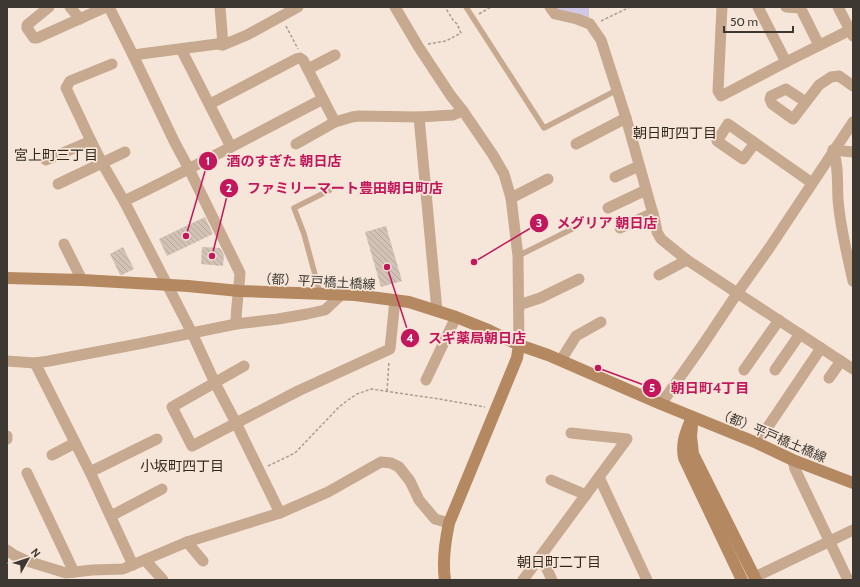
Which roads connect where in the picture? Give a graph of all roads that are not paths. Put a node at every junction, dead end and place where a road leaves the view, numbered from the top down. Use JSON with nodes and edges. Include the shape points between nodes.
{"nodes":[{"id":1,"x":49,"y":7,"type":"edge"},
{"id":2,"x":70,"y":7,"type":"edge"},
{"id":3,"x":108,"y":7,"type":"edge"},
{"id":4,"x":220,"y":7,"type":"edge"},
{"id":5,"x":298,"y":7,"type":"edge"},
{"id":6,"x":395,"y":7,"type":"edge"},
{"id":7,"x":466,"y":7,"type":"edge"},
{"id":8,"x":550,"y":7,"type":"edge"},
{"id":9,"x":722,"y":7,"type":"edge"},
{"id":10,"x":758,"y":7,"type":"edge"},
{"id":11,"x":786,"y":7,"type":"edge"},
{"id":12,"x":838,"y":7,"type":"edge"},
{"id":13,"x":80,"y":19,"type":"junction"},
{"id":14,"x":852,"y":33,"type":"edge"},
{"id":15,"x":223,"y":45,"type":"junction"},
{"id":16,"x":820,"y":45,"type":"junction"},
{"id":17,"x":181,"y":49,"type":"junction"},
{"id":18,"x":133,"y":55,"type":"junction"},
{"id":19,"x":335,"y":55,"type":"dead end"},
{"id":20,"x":786,"y":62,"type":"junction"},
{"id":21,"x":112,"y":64,"type":"dead end"},
{"id":22,"x":306,"y":64,"type":"junction"},
{"id":23,"x":853,"y":86,"type":"edge"},
{"id":24,"x":617,"y":90,"type":"junction"},
{"id":25,"x":324,"y":99,"type":"junction"},
{"id":26,"x":806,"y":102,"type":"dead end"},
{"id":27,"x":210,"y":104,"type":"junction"},
{"id":28,"x":463,"y":111,"type":"junction"},
{"id":29,"x":419,"y":117,"type":"junction"},
{"id":30,"x":626,"y":118,"type":"junction"},
{"id":31,"x":335,"y":122,"type":"junction"},
{"id":32,"x":853,"y":122,"type":"edge"},
{"id":33,"x":91,"y":142,"type":"junction"},
{"id":34,"x":755,"y":143,"type":"dead end"},
{"id":35,"x":296,"y":144,"type":"dead end"},
{"id":36,"x":576,"y":144,"type":"dead end"},
{"id":37,"x":231,"y":147,"type":"junction"},
{"id":38,"x":833,"y":150,"type":"junction"},
{"id":39,"x":125,"y":152,"type":"dead end"},
{"id":40,"x":853,"y":152,"type":"edge"},
{"id":41,"x":46,"y":160,"type":"dead end"},
{"id":42,"x":102,"y":163,"type":"junction"},
{"id":43,"x":640,"y":166,"type":"junction"},
{"id":44,"x":189,"y":169,"type":"junction"},
{"id":45,"x":615,"y":177,"type":"dead end"},
{"id":46,"x":548,"y":179,"type":"dead end"},
{"id":47,"x":812,"y":183,"type":"junction"},
{"id":48,"x":58,"y":184,"type":"dead end"},
{"id":49,"x":330,"y":190,"type":"dead end"},
{"id":50,"x":646,"y":190,"type":"junction"},
{"id":51,"x":511,"y":198,"type":"junction"},
{"id":52,"x":124,"y":201,"type":"junction"},
{"id":53,"x":608,"y":208,"type":"dead end"},
{"id":54,"x":653,"y":213,"type":"junction"},
{"id":55,"x":576,"y":227,"type":"dead end"},
{"id":56,"x":620,"y":228,"type":"dead end"},
{"id":57,"x":64,"y":244,"type":"dead end"},
{"id":58,"x":518,"y":256,"type":"junction"},
{"id":59,"x":687,"y":260,"type":"junction"},
{"id":60,"x":659,"y":275,"type":"dead end"},
{"id":61,"x":7,"y":278,"type":"edge"},
{"id":62,"x":579,"y":279,"type":"dead end"},
{"id":63,"x":82,"y":280,"type":"junction"},
{"id":64,"x":853,"y":281,"type":"edge"},
{"id":65,"x":166,"y":285,"type":"junction"},
{"id":66,"x":239,"y":291,"type":"junction"},
{"id":67,"x":738,"y":292,"type":"junction"},
{"id":68,"x":320,"y":293,"type":"junction"},
{"id":69,"x":342,"y":294,"type":"junction"},
{"id":70,"x":395,"y":300,"type":"junction"},
{"id":71,"x":519,"y":305,"type":"junction"},
{"id":72,"x":437,"y":311,"type":"junction"},
{"id":73,"x":456,"y":317,"type":"junction"},
{"id":74,"x":779,"y":320,"type":"junction"},
{"id":75,"x":601,"y":322,"type":"dead end"},
{"id":76,"x":236,"y":324,"type":"junction"},
{"id":77,"x":192,"y":333,"type":"junction"},
{"id":78,"x":800,"y":334,"type":"junction"},
{"id":79,"x":519,"y":345,"type":"junction"},
{"id":80,"x":821,"y":348,"type":"junction"},
{"id":81,"x":560,"y":360,"type":"junction"},
{"id":82,"x":7,"y":361,"type":"edge"},
{"id":83,"x":841,"y":361,"type":"junction"},
{"id":84,"x":36,"y":363,"type":"junction"},
{"id":85,"x":244,"y":366,"type":"dead end"},
{"id":86,"x":853,"y":369,"type":"edge"},
{"id":87,"x":744,"y":370,"type":"dead end"},
{"id":88,"x":775,"y":370,"type":"dead end"},
{"id":89,"x":829,"y":378,"type":"dead end"},
{"id":90,"x":426,"y":380,"type":"dead end"},
{"id":91,"x":215,"y":383,"type":"junction"},
{"id":92,"x":661,"y":404,"type":"junction"},
{"id":93,"x":692,"y":417,"type":"junction"},
{"id":94,"x":236,"y":423,"type":"junction"},
{"id":95,"x":571,"y":433,"type":"dead end"},
{"id":96,"x":7,"y":436,"type":"edge"},
{"id":97,"x":7,"y":439,"type":"edge"},
{"id":98,"x":158,"y":439,"type":"dead end"},
{"id":99,"x":75,"y":443,"type":"junction"},
{"id":100,"x":757,"y":443,"type":"junction"},
{"id":101,"x":52,"y":455,"type":"dead end"},
{"id":102,"x":793,"y":460,"type":"junction"},
{"id":103,"x":90,"y":472,"type":"junction"},
{"id":104,"x":27,"y":473,"type":"dead end"},
{"id":105,"x":599,"y":477,"type":"junction"},
{"id":106,"x":551,"y":480,"type":"dead end"},
{"id":107,"x":853,"y":483,"type":"edge"},
{"id":108,"x":162,"y":489,"type":"dead end"},
{"id":109,"x":586,"y":495,"type":"junction"},
{"id":110,"x":280,"y":513,"type":"junction"},
{"id":111,"x":111,"y":516,"type":"junction"},
{"id":112,"x":449,"y":523,"type":"junction"},
{"id":113,"x":853,"y":530,"type":"edge"},
{"id":114,"x":187,"y":542,"type":"junction"},
{"id":115,"x":830,"y":542,"type":"junction"},
{"id":116,"x":7,"y":550,"type":"edge"},
{"id":117,"x":541,"y":556,"type":"junction"},
{"id":118,"x":144,"y":560,"type":"junction"},
{"id":119,"x":203,"y":562,"type":"dead end"},
{"id":120,"x":133,"y":565,"type":"junction"},
{"id":121,"x":72,"y":575,"type":"edge"},
{"id":122,"x":755,"y":578,"type":"edge"},
{"id":123,"x":163,"y":580,"type":"edge"},
{"id":124,"x":445,"y":580,"type":"edge"},
{"id":125,"x":523,"y":580,"type":"edge"},
{"id":126,"x":552,"y":580,"type":"edge"},
{"id":127,"x":647,"y":580,"type":"edge"},
{"id":128,"x":742,"y":580,"type":"edge"},
{"id":129,"x":848,"y":580,"type":"edge"}],
"edges":[{"from":1,"to":13,"type":"street","via":[[27,25],[34,38]]},
{"from":2,"to":13,"type":"street"},
{"from":3,"to":13,"type":"street"},
{"from":3,"to":18,"type":"street"},
{"from":4,"to":15,"type":"street"},
{"from":5,"to":15,"type":"street"},
{"from":6,"to":28,"type":"street","via":[[418,46]]},
{"from":7,"to":24,"type":"lane","via":[[544,128]]},
{"from":8,"to":24,"type":"street","via":[[555,14],[577,19],[592,26],[601,40]]},
{"from":9,"to":20,"type":"street","via":[[718,90],[721,96]]},
{"from":10,"to":20,"type":"street"},
{"from":11,"to":16,"type":"street","via":[[802,10]]},
{"from":12,"to":14,"type":"street"},
{"from":14,"to":16,"type":"street"},
{"from":15,"to":17,"type":"street"},
{"from":16,"to":20,"type":"street"},
{"from":17,"to":18,"type":"street"},
{"from":17,"to":27,"type":"street"},
{"from":18,"to":44,"type":"street"},
{"from":19,"to":22,"type":"street"},
{"from":21,"to":33,"type":"street","via":[[70,81],[66,88]]},
{"from":22,"to":25,"type":"street"},
{"from":22,"to":27,"type":"street","via":[[300,58],[296,59]]},
{"from":23,"to":26,"type":"street","via":[[839,76],[831,77],[819,85]]},
{"from":24,"to":30,"type":"street"},
{"from":25,"to":31,"type":"street"},
{"from":25,"to":37,"type":"street"},
{"from":27,"to":37,"type":"street"},
{"from":28,"to":29,"type":"street","via":[[453,115]]},
{"from":28,"to":51,"type":"street","via":[[504,174]]},
{"from":29,"to":31,"type":"street","via":[[359,116]]},
{"from":29,"to":72,"type":"street"},
{"from":30,"to":36,"type":"street"},
{"from":30,"to":43,"type":"street"},
{"from":31,"to":35,"type":"street"},
{"from":32,"to":38,"type":"street"},
{"from":33,"to":41,"type":"street"},
{"from":33,"to":42,"type":"street"},
{"from":34,"to":47,"type":"street"},
{"from":37,"to":44,"type":"street"},
{"from":38,"to":40,"type":"street"},
{"from":38,"to":47,"type":"street"},
{"from":38,"to":64,"type":"street","via":[[836,158],[838,200]]},
{"from":39,"to":42,"type":"street"},
{"from":42,"to":48,"type":"street"},
{"from":42,"to":52,"type":"street"},
{"from":43,"to":45,"type":"street"},
{"from":43,"to":50,"type":"street"},
{"from":44,"to":52,"type":"street"},
{"from":44,"to":66,"type":"street","via":[[240,273]]},
{"from":46,"to":51,"type":"street"},
{"from":47,"to":67,"type":"street"},
{"from":49,"to":68,"type":"lane","via":[[294,208]]},
{"from":50,"to":53,"type":"street"},
{"from":50,"to":54,"type":"street"},
{"from":51,"to":58,"type":"street"},
{"from":52,"to":65,"type":"street"},
{"from":54,"to":56,"type":"street"},
{"from":54,"to":59,"type":"street","via":[[661,239]]},
{"from":55,"to":58,"type":"lane"},
{"from":57,"to":63,"type":"street"},
{"from":58,"to":71,"type":"street"},
{"from":59,"to":60,"type":"street"},
{"from":59,"to":67,"type":"street"},
{"from":61,"to":63,"type":"street","name":"（都）平戸橋土橋線"},
{"from":62,"to":71,"type":"street"},
{"from":63,"to":65,"type":"street","name":"（都）平戸橋土橋線"},
{"from":65,"to":66,"type":"street","name":"（都）平戸橋土橋線"},
{"from":65,"to":77,"type":"street"},
{"from":66,"to":68,"type":"street","name":"（都）平戸橋土橋線"},
{"from":66,"to":76,"type":"street"},
{"from":67,"to":74,"type":"street"},
{"from":67,"to":92,"type":"street"},
{"from":68,"to":69,"type":"street","name":"（都）平戸橋土橋線"},
{"from":69,"to":70,"type":"street","name":"（都）平戸橋土橋線"},
{"from":69,"to":76,"type":"street","via":[[326,310]]},
{"from":70,"to":72,"type":"street","name":"（都）平戸橋土橋線"},
{"from":70,"to":94,"type":"street","via":[[390,349]]},
{"from":71,"to":79,"type":"street"},
{"from":72,"to":73,"type":"street","name":"（都）平戸橋土橋線"},
{"from":73,"to":79,"type":"street","name":"（都）平戸橋土橋線"},
{"from":73,"to":90,"type":"street"},
{"from":74,"to":78,"type":"street"},
{"from":74,"to":87,"type":"street"},
{"from":75,"to":81,"type":"street","via":[[576,336]]},
{"from":76,"to":77,"type":"street"},
{"from":77,"to":84,"type":"street"},
{"from":77,"to":91,"type":"street"},
{"from":78,"to":80,"type":"street"},
{"from":78,"to":88,"type":"street"},
{"from":79,"to":81,"type":"street","name":"（都）平戸橋土橋線"},
{"from":79,"to":112,"type":"street","via":[[517,358]]},
{"from":80,"to":83,"type":"street"},
{"from":80,"to":100,"type":"street"},
{"from":81,"to":92,"type":"street","name":"（都）平戸橋土橋線"},
{"from":82,"to":84,"type":"street"},
{"from":83,"to":86,"type":"street"},
{"from":83,"to":89,"type":"street"},
{"from":84,"to":99,"type":"street"},
{"from":85,"to":91,"type":"street"},
{"from":91,"to":94,"type":"street"},
{"from":91,"to":94,"type":"street","via":[[172,407],[192,446]]},
{"from":92,"to":93,"type":"street","name":"（都）平戸橋土橋線"},
{"from":93,"to":100,"type":"street","name":"（都）平戸橋土橋線"},
{"from":93,"to":122,"type":"street","via":[[693,454]]},
{"from":93,"to":128,"type":"street","via":[[684,436],[684,458]]},
{"from":94,"to":110,"type":"street"},
{"from":95,"to":105,"type":"street","via":[[627,439]]},
{"from":96,"to":97,"type":"street"},
{"from":98,"to":103,"type":"street"},
{"from":99,"to":101,"type":"street"},
{"from":99,"to":103,"type":"street"},
{"from":100,"to":102,"type":"street","name":"（都）平戸橋土橋線"},
{"from":102,"to":107,"type":"street","name":"（都）平戸橋土橋線"},
{"from":102,"to":115,"type":"street","via":[[795,470]]},
{"from":103,"to":111,"type":"street"},
{"from":104,"to":121,"type":"street"},
{"from":105,"to":109,"type":"street"},
{"from":105,"to":127,"type":"street"},
{"from":106,"to":109,"type":"street"},
{"from":108,"to":111,"type":"street"},
{"from":109,"to":117,"type":"street"},
{"from":110,"to":112,"type":"street","via":[[328,492],[381,462],[399,467],[435,518]]},
{"from":110,"to":114,"type":"street"},
{"from":111,"to":120,"type":"street"},
{"from":112,"to":124,"type":"street","via":[[444,552]]},
{"from":113,"to":115,"type":"street"},
{"from":114,"to":118,"type":"street"},
{"from":114,"to":119,"type":"street"},
{"from":115,"to":122,"type":"street"},
{"from":115,"to":129,"type":"street"},
{"from":116,"to":121,"type":"street","via":[[27,561]]},
{"from":117,"to":125,"type":"street"},
{"from":117,"to":126,"type":"street"},
{"from":118,"to":120,"type":"street"},
{"from":118,"to":123,"type":"street"},
{"from":120,"to":121,"type":"street","via":[[123,569],[92,570]]}]}
